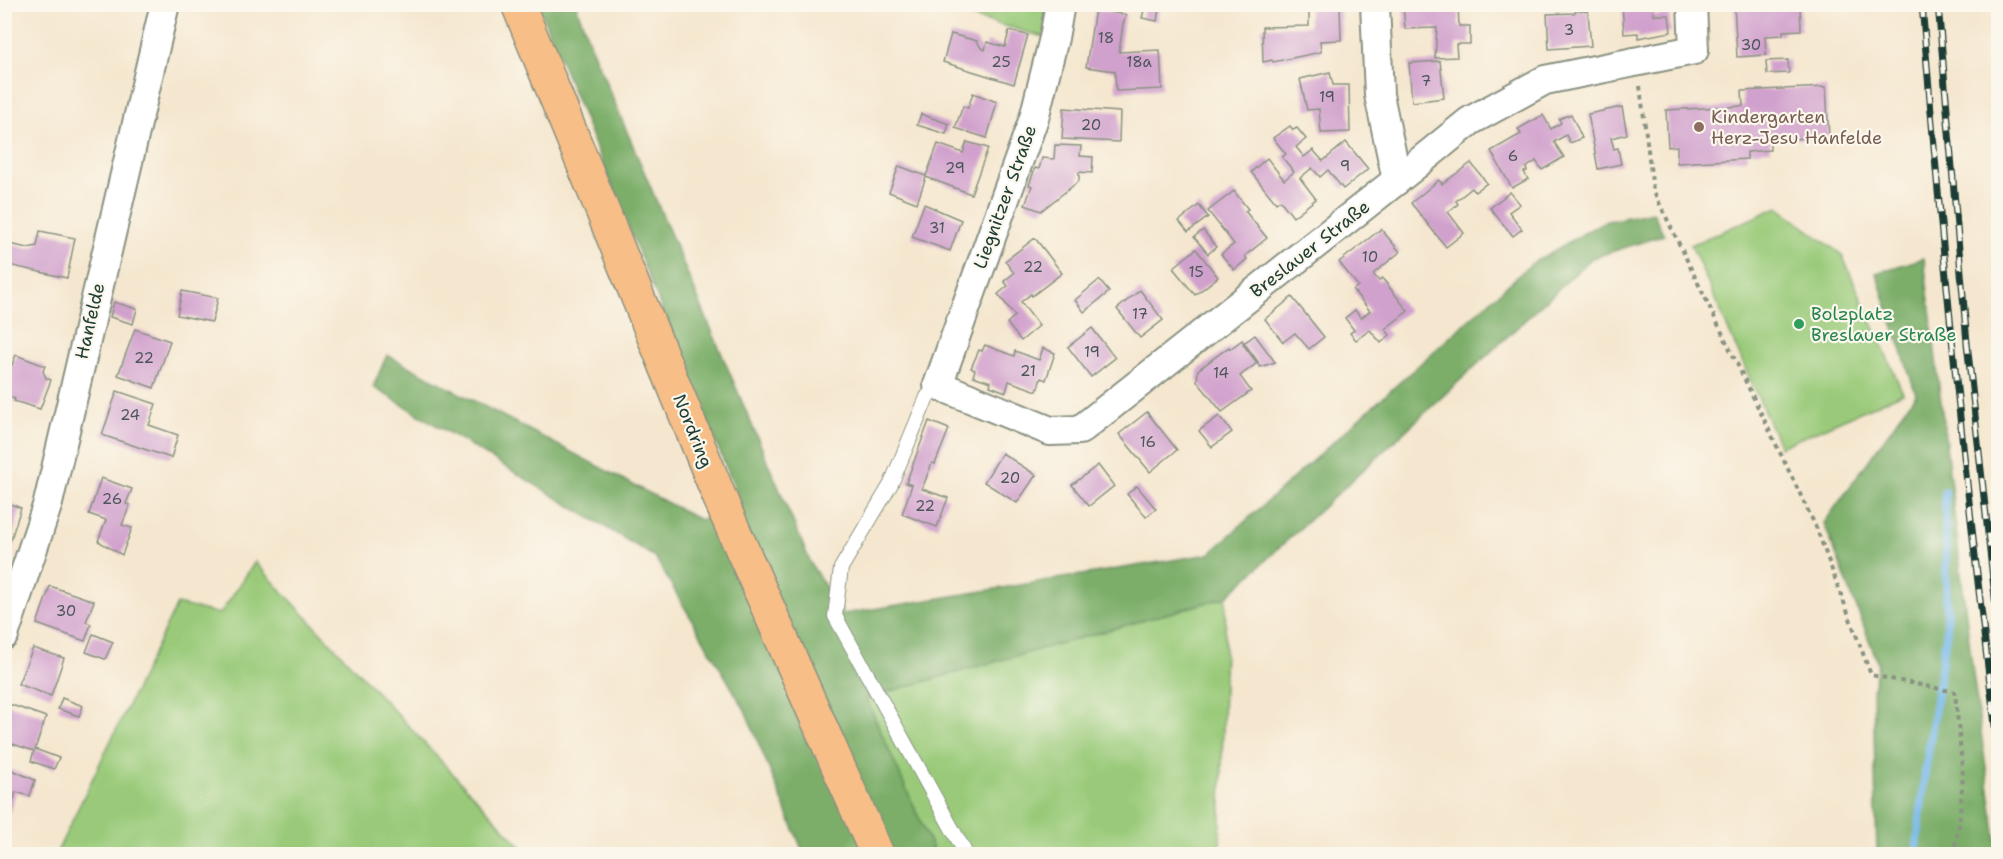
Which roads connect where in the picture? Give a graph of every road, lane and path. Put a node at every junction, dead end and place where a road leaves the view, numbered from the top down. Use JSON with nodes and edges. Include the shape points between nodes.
{"nodes":[{"id":1,"x":165,"y":4,"type":"edge"},
{"id":2,"x":518,"y":4,"type":"edge"},
{"id":3,"x":1060,"y":4,"type":"edge"},
{"id":4,"x":1375,"y":4,"type":"edge"},
{"id":5,"x":1692,"y":4,"type":"edge"},
{"id":6,"x":1635,"y":62,"type":"junction"},
{"id":7,"x":1397,"y":180,"type":"junction"},
{"id":8,"x":938,"y":385,"type":"junction"},
{"id":9,"x":4,"y":635,"type":"edge"},
{"id":10,"x":877,"y":855,"type":"edge"},
{"id":11,"x":966,"y":855,"type":"edge"},
{"id":12,"x":1953,"y":855,"type":"edge"}],
"edges":[{"from":1,"to":9,"type":"street","name":"Hanfelde","via":[[48,504]]},
{"from":2,"to":10,"type":"main road","name":"Nordring","via":[[726,513]]},
{"from":3,"to":8,"type":"street","name":"Liegnitzer Straße","via":[[1034,118]]},
{"from":4,"to":7,"type":"street","via":[[1379,95]]},
{"from":5,"to":6,"type":"street","name":"Breslauer Straße","via":[[1694,50]]},
{"from":6,"to":7,"type":"street","name":"Breslauer Straße","via":[[1545,80],[1470,121]]},
{"from":6,"to":12,"type":"path","via":[[1653,190],[1816,527],[1871,675],[1955,692],[1963,775]]},
{"from":7,"to":8,"type":"street","name":"Breslauer Straße","via":[[1080,430],[1050,430]]},
{"from":8,"to":11,"type":"lane","via":[[927,397],[891,484],[841,568],[835,616]]}]}
